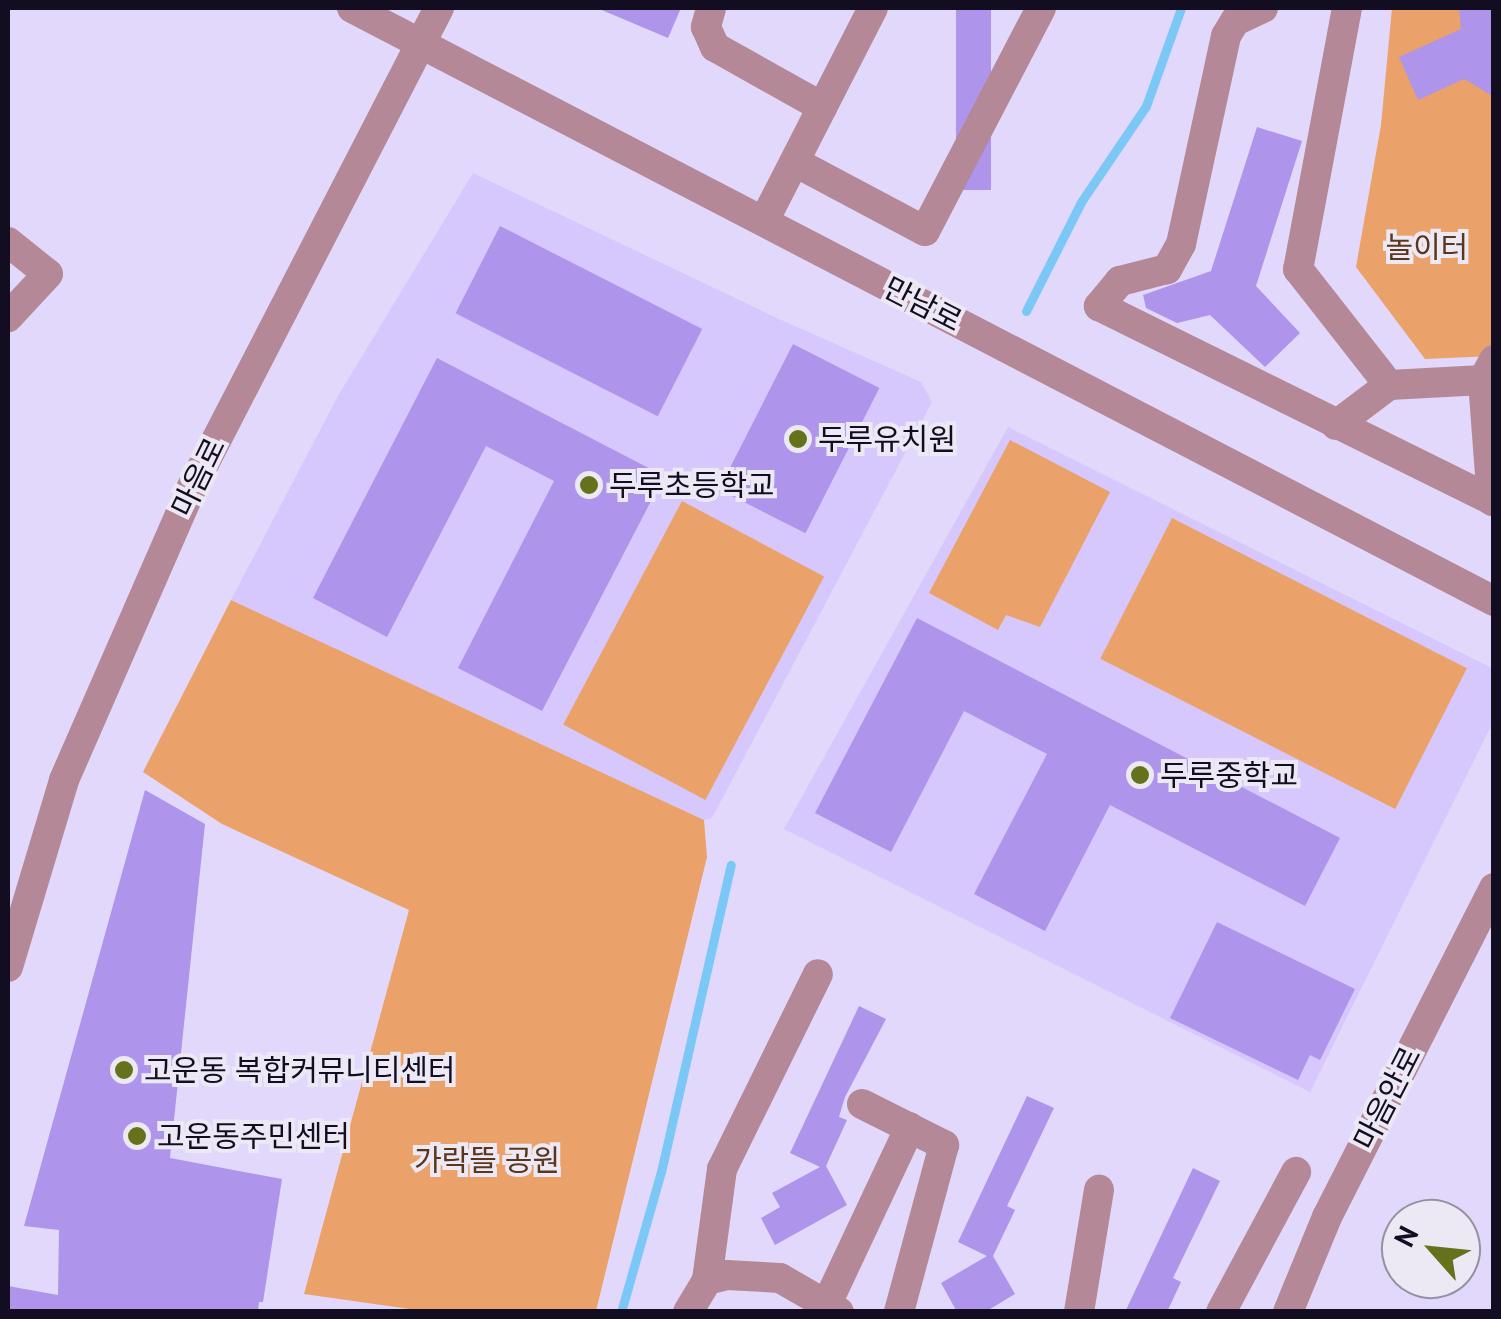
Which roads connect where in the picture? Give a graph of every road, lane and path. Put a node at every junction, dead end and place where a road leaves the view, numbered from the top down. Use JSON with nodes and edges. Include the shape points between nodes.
{"nodes":[{"id":1,"x":352,"y":8,"type":"edge"},
{"id":2,"x":439,"y":8,"type":"edge"},
{"id":3,"x":711,"y":8,"type":"edge"},
{"id":4,"x":872,"y":8,"type":"edge"},
{"id":5,"x":1041,"y":8,"type":"edge"},
{"id":6,"x":1263,"y":8,"type":"edge"},
{"id":7,"x":1347,"y":8,"type":"edge"},
{"id":8,"x":419,"y":42,"type":"junction"},
{"id":9,"x":822,"y":107,"type":"junction"},
{"id":10,"x":795,"y":162,"type":"junction"},
{"id":11,"x":764,"y":221,"type":"junction"},
{"id":12,"x":8,"y":242,"type":"edge"},
{"id":13,"x":8,"y":317,"type":"edge"},
{"id":14,"x":1488,"y":370,"type":"edge"},
{"id":15,"x":1389,"y":385,"type":"junction"},
{"id":16,"x":1336,"y":425,"type":"junction"},
{"id":17,"x":1493,"y":501,"type":"edge"},
{"id":18,"x":1494,"y":600,"type":"edge"},
{"id":19,"x":1494,"y":888,"type":"edge"},
{"id":20,"x":8,"y":968,"type":"edge"},
{"id":21,"x":818,"y":974,"type":"dead end"},
{"id":22,"x":862,"y":1104,"type":"dead end"},
{"id":23,"x":910,"y":1127,"type":"junction"},
{"id":24,"x":1296,"y":1172,"type":"dead end"},
{"id":25,"x":1099,"y":1190,"type":"dead end"},
{"id":26,"x":707,"y":1280,"type":"junction"},
{"id":27,"x":830,"y":1309,"type":"edge"},
{"id":28,"x":688,"y":1312,"type":"edge"},
{"id":29,"x":899,"y":1312,"type":"edge"},
{"id":30,"x":1079,"y":1312,"type":"edge"},
{"id":31,"x":1221,"y":1312,"type":"edge"},
{"id":32,"x":1288,"y":1312,"type":"edge"}],
"edges":[{"from":1,"to":8,"type":"street","name":"만남로"},
{"from":2,"to":8,"type":"street","name":"마음로"},
{"from":3,"to":9,"type":"street","via":[[706,27],[714,48]]},
{"from":4,"to":9,"type":"street"},
{"from":5,"to":10,"type":"street","via":[[925,231]]},
{"from":6,"to":16,"type":"street","via":[[1235,21],[1226,36],[1181,244],[1167,269],[1120,281],[1099,306]]},
{"from":7,"to":15,"type":"street","via":[[1298,269]]},
{"from":8,"to":11,"type":"street","name":"만남로"},
{"from":8,"to":20,"type":"street","name":"마음로","via":[[192,487],[64,780]]},
{"from":9,"to":10,"type":"street"},
{"from":10,"to":11,"type":"street"},
{"from":11,"to":18,"type":"street","name":"만남로"},
{"from":12,"to":13,"type":"street","via":[[48,274]]},
{"from":14,"to":15,"type":"street"},
{"from":14,"to":17,"type":"street"},
{"from":15,"to":16,"type":"street"},
{"from":16,"to":17,"type":"street"},
{"from":19,"to":32,"type":"street","name":"마음안로","via":[[1327,1218]]},
{"from":21,"to":26,"type":"street","via":[[722,1169]]},
{"from":22,"to":23,"type":"street"},
{"from":23,"to":27,"type":"street"},
{"from":23,"to":29,"type":"street","via":[[944,1145]]},
{"from":24,"to":31,"type":"street"},
{"from":25,"to":30,"type":"street"},
{"from":26,"to":27,"type":"street","via":[[727,1274],[780,1278]]},
{"from":26,"to":28,"type":"street"}]}
